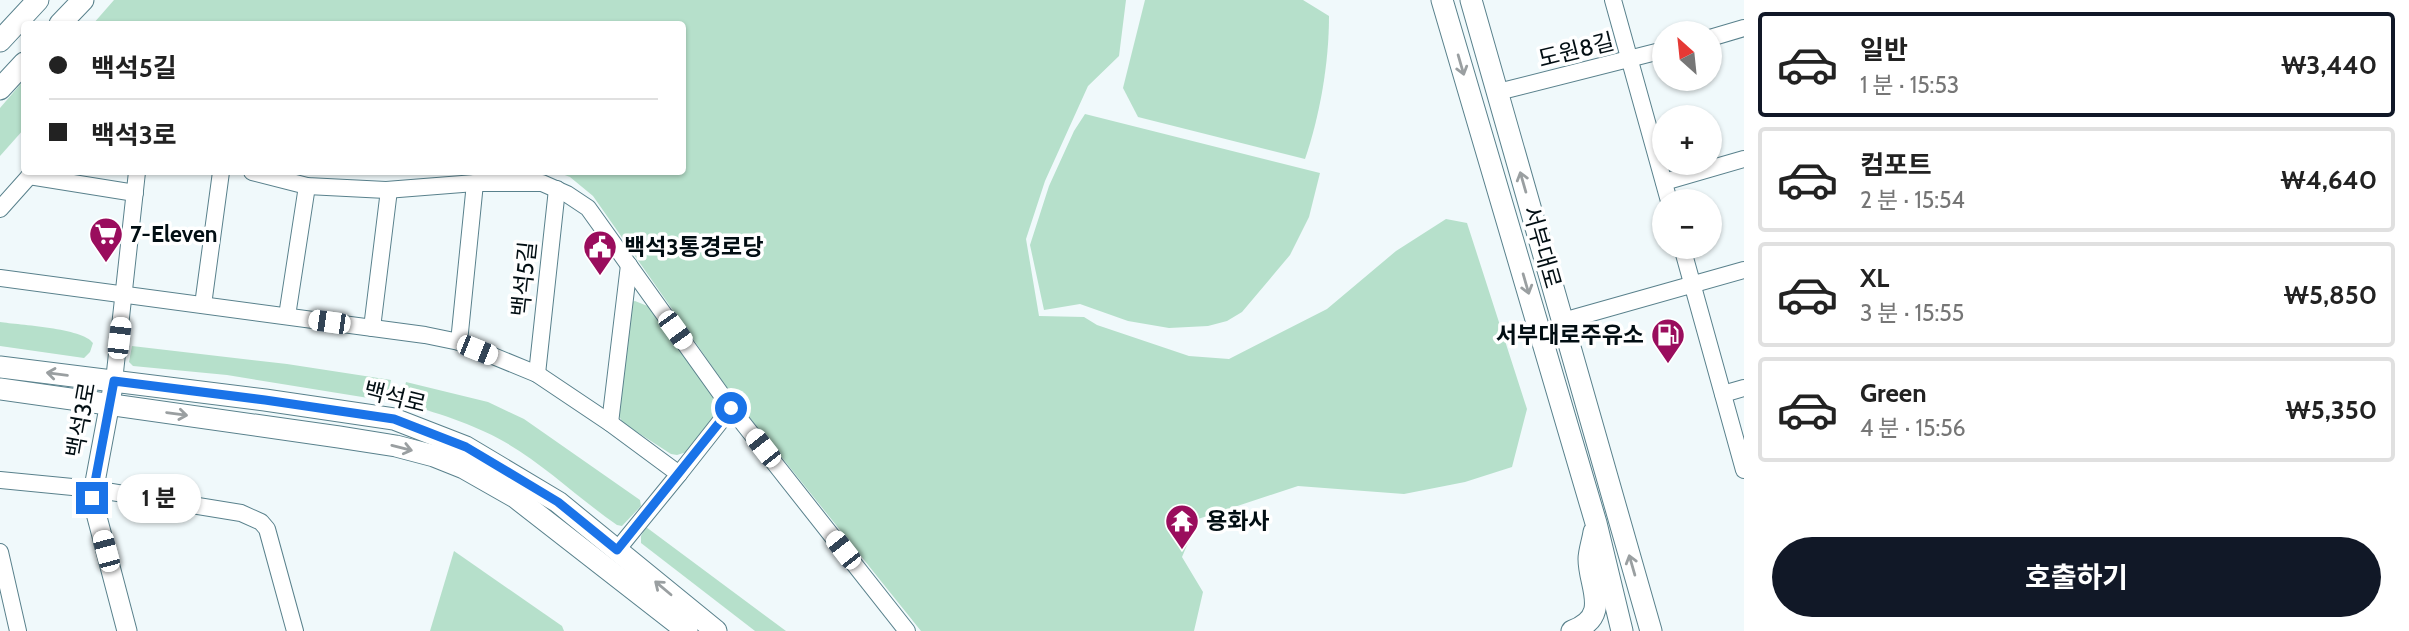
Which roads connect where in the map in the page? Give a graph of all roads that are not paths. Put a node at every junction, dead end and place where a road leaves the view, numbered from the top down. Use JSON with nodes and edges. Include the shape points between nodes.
{"nodes":[{"id":1,"x":38,"y":0,"type":"edge"},
{"id":2,"x":83,"y":0,"type":"edge"},
{"id":3,"x":1442,"y":0,"type":"edge"},
{"id":4,"x":1471,"y":0,"type":"edge"},
{"id":5,"x":1613,"y":0,"type":"edge"},
{"id":6,"x":63,"y":21,"type":"edge"},
{"id":7,"x":5,"y":28,"type":"edge"},
{"id":8,"x":1744,"y":28,"type":"edge"},
{"id":9,"x":1722,"y":34,"type":"edge"},
{"id":10,"x":1652,"y":54,"type":"edge"},
{"id":11,"x":1630,"y":60,"type":"junction"},
{"id":12,"x":21,"y":66,"type":"edge"},
{"id":13,"x":0,"y":89,"type":"edge"},
{"id":14,"x":1497,"y":92,"type":"junction"},
{"id":15,"x":1744,"y":159,"type":"edge"},
{"id":16,"x":30,"y":175,"type":"edge"},
{"id":17,"x":36,"y":175,"type":"edge"},
{"id":18,"x":137,"y":175,"type":"edge"},
{"id":19,"x":221,"y":175,"type":"edge"},
{"id":20,"x":264,"y":175,"type":"edge"},
{"id":21,"x":1664,"y":182,"type":"junction"},
{"id":22,"x":475,"y":183,"type":"junction"},
{"id":23,"x":307,"y":186,"type":"junction"},
{"id":24,"x":1666,"y":189,"type":"edge"},
{"id":25,"x":389,"y":190,"type":"junction"},
{"id":26,"x":557,"y":190,"type":"junction"},
{"id":27,"x":135,"y":193,"type":"junction"},
{"id":28,"x":0,"y":209,"type":"edge"},
{"id":29,"x":1685,"y":259,"type":"edge"},
{"id":30,"x":629,"y":265,"type":"junction"},
{"id":31,"x":1744,"y":271,"type":"edge"},
{"id":32,"x":0,"y":278,"type":"edge"},
{"id":33,"x":1692,"y":285,"type":"junction"},
{"id":34,"x":124,"y":295,"type":"junction"},
{"id":35,"x":203,"y":305,"type":"junction"},
{"id":36,"x":286,"y":316,"type":"junction"},
{"id":37,"x":1563,"y":321,"type":"junction"},
{"id":38,"x":372,"y":328,"type":"junction"},
{"id":39,"x":459,"y":342,"type":"junction"},
{"id":40,"x":0,"y":367,"type":"edge"},
{"id":41,"x":537,"y":374,"type":"junction"},
{"id":42,"x":114,"y":381,"type":"junction"},
{"id":43,"x":1744,"y":388,"type":"edge"},
{"id":44,"x":0,"y":389,"type":"edge"},
{"id":45,"x":1723,"y":394,"type":"junction"},
{"id":46,"x":109,"y":405,"type":"junction"},
{"id":47,"x":731,"y":408,"type":"junction"},
{"id":48,"x":610,"y":423,"type":"junction"},
{"id":49,"x":1744,"y":470,"type":"edge"},
{"id":50,"x":679,"y":474,"type":"junction"},
{"id":51,"x":0,"y":480,"type":"edge"},
{"id":52,"x":93,"y":489,"type":"junction"},
{"id":53,"x":1596,"y":523,"type":"junction"},
{"id":54,"x":617,"y":550,"type":"junction"},
{"id":55,"x":0,"y":552,"type":"edge"},
{"id":56,"x":11,"y":629,"type":"edge"},
{"id":57,"x":127,"y":631,"type":"edge"},
{"id":58,"x":295,"y":631,"type":"edge"},
{"id":59,"x":687,"y":631,"type":"edge"},
{"id":60,"x":716,"y":631,"type":"edge"},
{"id":61,"x":907,"y":631,"type":"edge"},
{"id":62,"x":1572,"y":631,"type":"edge"},
{"id":63,"x":1622,"y":631,"type":"edge"},
{"id":64,"x":1651,"y":631,"type":"edge"}],
"edges":[{"from":1,"to":7,"type":"main road"},
{"from":2,"to":6,"type":"main road"},
{"from":3,"to":53,"type":"main road","name":"서부대로","one_way":true},
{"from":4,"to":14,"type":"main road","name":"서부대로"},
{"from":5,"to":11,"type":"street"},
{"from":8,"to":9,"type":"street"},
{"from":10,"to":11,"type":"street","name":"도원8길"},
{"from":11,"to":14,"type":"street","name":"도원8길"},
{"from":11,"to":21,"type":"street"},
{"from":12,"to":13,"type":"main road"},
{"from":37,"to":14,"type":"main road","name":"서부대로","one_way":true},
{"from":15,"to":21,"type":"street"},
{"from":16,"to":28,"type":"street"},
{"from":17,"to":27,"type":"street"},
{"from":18,"to":27,"type":"street","name":"백석3로"},
{"from":19,"to":35,"type":"street"},
{"from":20,"to":23,"type":"street"},
{"from":21,"to":24,"type":"street"},
{"from":22,"to":25,"type":"street"},
{"from":22,"to":26,"type":"street","via":[[542,183]]},
{"from":22,"to":39,"type":"street"},
{"from":23,"to":25,"type":"street"},
{"from":23,"to":36,"type":"street"},
{"from":25,"to":38,"type":"street"},
{"from":26,"to":30,"type":"street","via":[[588,208]]},
{"from":26,"to":41,"type":"street","name":"백석5길"},
{"from":27,"to":34,"type":"street","name":"백석3로"},
{"from":29,"to":33,"type":"street"},
{"from":30,"to":47,"type":"street"},
{"from":30,"to":48,"type":"street"},
{"from":31,"to":33,"type":"street"},
{"from":32,"to":34,"type":"street"},
{"from":33,"to":37,"type":"street"},
{"from":33,"to":45,"type":"street"},
{"from":34,"to":35,"type":"street"},
{"from":34,"to":42,"type":"street","name":"백석3로"},
{"from":35,"to":36,"type":"street"},
{"from":36,"to":38,"type":"street"},
{"from":64,"to":37,"type":"main road","name":"서부대로","one_way":true},
{"from":38,"to":39,"type":"street"},
{"from":39,"to":41,"type":"street"},
{"from":42,"to":40,"type":"main road","name":"백석로","one_way":true},
{"from":41,"to":48,"type":"street"},
{"from":42,"to":46,"type":"street","name":"백석3로"},
{"from":42,"to":54,"type":"main road","name":"백석로","via":[[394,419],[466,447],[558,502]]},
{"from":43,"to":45,"type":"street"},
{"from":44,"to":46,"type":"main road","name":"백석로"},
{"from":45,"to":49,"type":"street"},
{"from":46,"to":52,"type":"street","name":"백석3로"},
{"from":46,"to":59,"type":"main road","name":"백석로","one_way":true,"via":[[385,444],[435,456],[515,497]]},
{"from":47,"to":50,"type":"street"},
{"from":47,"to":61,"type":"street"},
{"from":48,"to":50,"type":"street"},
{"from":50,"to":54,"type":"street"},
{"from":51,"to":52,"type":"street"},
{"from":52,"to":57,"type":"street","name":"백석3로"},
{"from":52,"to":58,"type":"street","via":[[241,513],[261,522],[267,529]]},
{"from":53,"to":62,"type":"main road","via":[[1589,559],[1596,604],[1583,627]]},
{"from":53,"to":63,"type":"main road","name":"서부대로"},
{"from":60,"to":54,"type":"main road","name":"백석로","one_way":true},
{"from":55,"to":56,"type":"street"}]}
